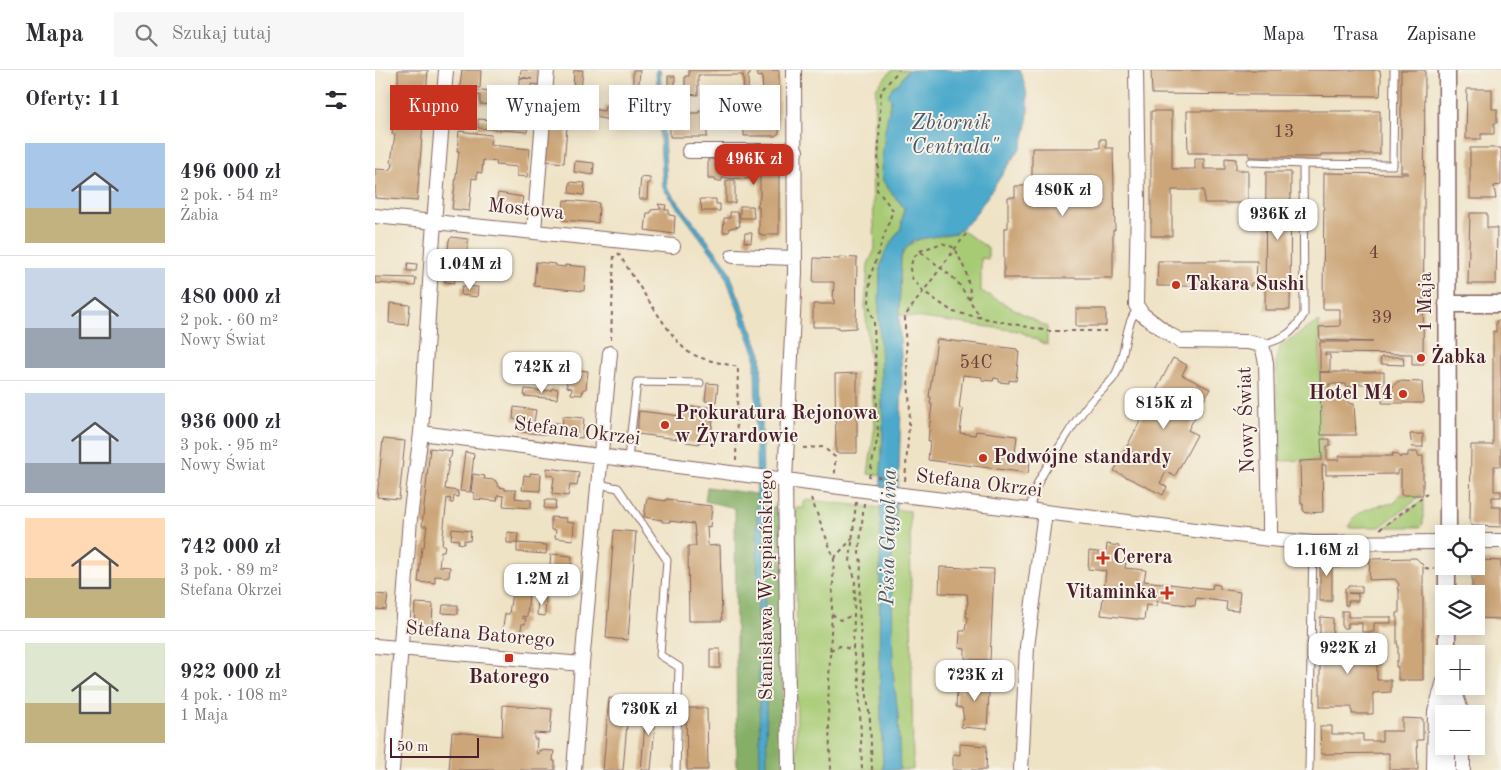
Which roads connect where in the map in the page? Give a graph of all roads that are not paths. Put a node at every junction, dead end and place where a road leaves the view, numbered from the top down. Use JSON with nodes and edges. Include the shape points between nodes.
{"nodes":[{"id":1,"x":446,"y":70,"type":"edge"},
{"id":2,"x":547,"y":70,"type":"edge"},
{"id":3,"x":794,"y":70,"type":"edge"},
{"id":4,"x":1136,"y":70,"type":"edge"},
{"id":5,"x":1394,"y":70,"type":"edge"},
{"id":6,"x":1447,"y":70,"type":"edge"},
{"id":7,"x":689,"y":151,"type":"dead end"},
{"id":8,"x":796,"y":151,"type":"junction"},
{"id":9,"x":1251,"y":162,"type":"dead end"},
{"id":10,"x":1303,"y":164,"type":"junction"},
{"id":11,"x":375,"y":216,"type":"edge"},
{"id":12,"x":434,"y":221,"type":"junction"},
{"id":13,"x":534,"y":231,"type":"junction"},
{"id":14,"x":673,"y":246,"type":"dead end"},
{"id":15,"x":733,"y":256,"type":"dead end"},
{"id":16,"x":795,"y":258,"type":"junction"},
{"id":17,"x":1447,"y":304,"type":"junction"},
{"id":18,"x":1501,"y":304,"type":"edge"},
{"id":19,"x":1138,"y":309,"type":"junction"},
{"id":20,"x":1262,"y":345,"type":"junction"},
{"id":21,"x":610,"y":353,"type":"road end"},
{"id":22,"x":700,"y":383,"type":"dead end"},
{"id":23,"x":421,"y":433,"type":"junction"},
{"id":24,"x":600,"y":456,"type":"junction"},
{"id":25,"x":627,"y":458,"type":"junction"},
{"id":26,"x":779,"y":479,"type":"junction"},
{"id":27,"x":598,"y":484,"type":"junction"},
{"id":28,"x":1030,"y":510,"type":"junction"},
{"id":29,"x":1045,"y":512,"type":"junction"},
{"id":30,"x":1448,"y":525,"type":"edge"},
{"id":31,"x":1269,"y":539,"type":"junction"},
{"id":32,"x":1485,"y":541,"type":"edge"},
{"id":33,"x":1501,"y":541,"type":"edge"},
{"id":34,"x":1435,"y":542,"type":"edge"},
{"id":35,"x":1313,"y":543,"type":"junction"},
{"id":36,"x":375,"y":646,"type":"edge"},
{"id":37,"x":401,"y":649,"type":"junction"},
{"id":38,"x":582,"y":664,"type":"junction"},
{"id":39,"x":1440,"y":695,"type":"edge"},
{"id":40,"x":1447,"y":755,"type":"edge"},
{"id":41,"x":1463,"y":755,"type":"edge"},
{"id":42,"x":391,"y":770,"type":"edge"},
{"id":43,"x":575,"y":770,"type":"edge"},
{"id":44,"x":677,"y":770,"type":"edge"},
{"id":45,"x":789,"y":770,"type":"edge"},
{"id":46,"x":1021,"y":770,"type":"edge"},
{"id":47,"x":1309,"y":770,"type":"edge"},
{"id":48,"x":1434,"y":770,"type":"edge"},
{"id":49,"x":1447,"y":770,"type":"edge"},
{"id":50,"x":1463,"y":770,"type":"edge"}],
"edges":[{"from":1,"to":12,"type":"street"},
{"from":2,"to":13,"type":"street"},
{"from":3,"to":8,"type":"street","name":"Stanisława Wyspiańskiego"},
{"from":4,"to":19,"type":"street"},
{"from":5,"to":10,"type":"lane","via":[[1393,165]]},
{"from":6,"to":17,"type":"street","name":"1 Maja"},
{"from":7,"to":8,"type":"street"},
{"from":8,"to":16,"type":"street","name":"Stanisława Wyspiańskiego"},
{"from":9,"to":10,"type":"lane"},
{"from":10,"to":20,"type":"lane","via":[[1304,314],[1295,329],[1279,340]]},
{"from":11,"to":12,"type":"street","name":"Mostowa"},
{"from":12,"to":13,"type":"street","name":"Mostowa"},
{"from":12,"to":23,"type":"street"},
{"from":13,"to":14,"type":"street","name":"Mostowa"},
{"from":15,"to":16,"type":"street"},
{"from":16,"to":26,"type":"street","name":"Stanisława Wyspiańskiego"},
{"from":17,"to":18,"type":"street"},
{"from":17,"to":30,"type":"street","name":"1 Maja"},
{"from":19,"to":20,"type":"street","name":"Nowy Świat","via":[[1181,341]]},
{"from":19,"to":28,"type":"lane","via":[[1132,316],[1115,376],[1077,419],[1043,471],[1031,498]]},
{"from":20,"to":31,"type":"street","name":"Nowy Świat","via":[[1266,363]]},
{"from":21,"to":24,"type":"street"},
{"from":22,"to":25,"type":"lane","via":[[637,382]]},
{"from":23,"to":24,"type":"street","name":"Stefana Okrzei"},
{"from":23,"to":37,"type":"street","via":[[410,518]]},
{"from":24,"to":25,"type":"street","name":"Stefana Okrzei"},
{"from":24,"to":27,"type":"street"},
{"from":25,"to":26,"type":"street","name":"Stefana Okrzei"},
{"from":26,"to":28,"type":"street","name":"Stefana Okrzei","via":[[876,484]]},
{"from":26,"to":45,"type":"street","name":"Stanisława Wyspiańskiego"},
{"from":27,"to":38,"type":"street"},
{"from":27,"to":44,"type":"lane","via":[[617,488],[667,560],[660,655],[679,667]]},
{"from":28,"to":29,"type":"street","name":"Stefana Okrzei"},
{"from":29,"to":31,"type":"street","name":"Stefana Okrzei"},
{"from":29,"to":46,"type":"street","via":[[1027,646]]},
{"from":31,"to":35,"type":"street","name":"Stefana Okrzei"},
{"from":32,"to":33,"type":"street"},
{"from":34,"to":35,"type":"street","name":"Stefana Okrzei"},
{"from":35,"to":47,"type":"lane"},
{"from":36,"to":37,"type":"street","name":"Stefana Batorego"},
{"from":37,"to":38,"type":"street","name":"Stefana Batorego"},
{"from":37,"to":42,"type":"street"},
{"from":38,"to":43,"type":"street"},
{"from":39,"to":48,"type":"street","via":[[1435,712]]},
{"from":40,"to":49,"type":"street"},
{"from":41,"to":50,"type":"street"}]}
